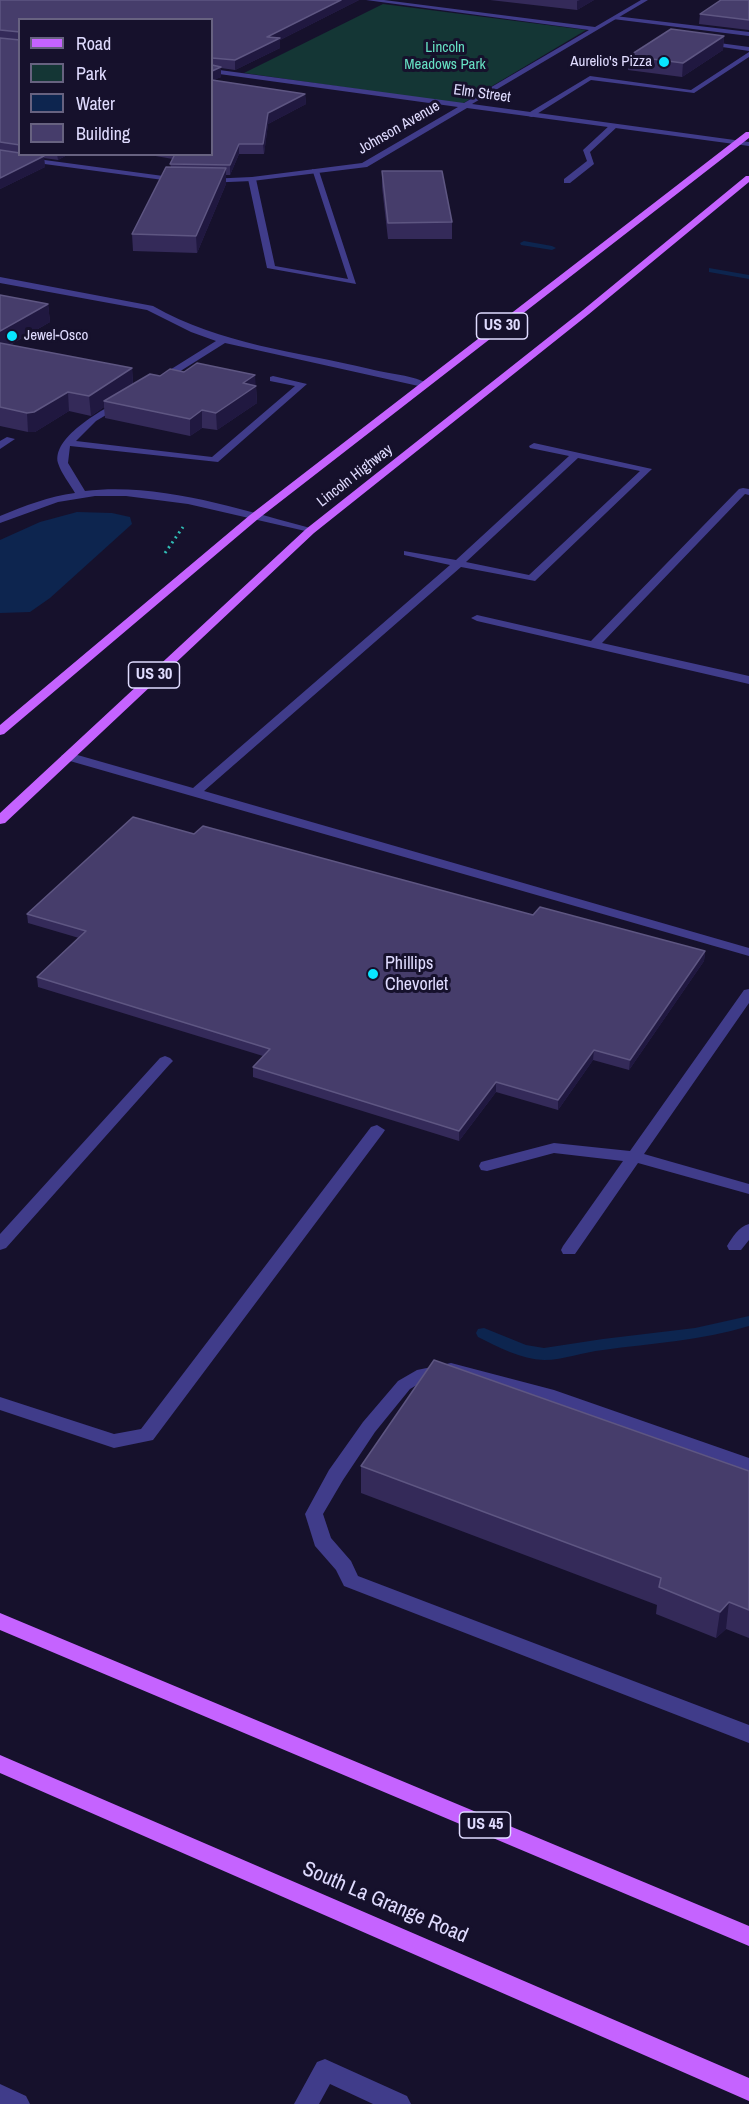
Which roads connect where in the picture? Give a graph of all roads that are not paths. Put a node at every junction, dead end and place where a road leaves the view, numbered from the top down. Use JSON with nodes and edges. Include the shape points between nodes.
{"nodes":[{"id":1,"x":369,"y":0,"type":"edge"},
{"id":2,"x":645,"y":0,"type":"edge"},
{"id":3,"x":615,"y":18,"type":"junction"},
{"id":4,"x":673,"y":25,"type":"junction"},
{"id":5,"x":597,"y":28,"type":"junction"},
{"id":6,"x":664,"y":31,"type":"edge"},
{"id":7,"x":749,"y":34,"type":"edge"},
{"id":8,"x":690,"y":41,"type":"edge"},
{"id":9,"x":749,"y":49,"type":"edge"},
{"id":10,"x":749,"y":54,"type":"edge"},
{"id":11,"x":213,"y":71,"type":"edge"},
{"id":12,"x":465,"y":105,"type":"junction"},
{"id":13,"x":529,"y":115,"type":"junction"},
{"id":14,"x":614,"y":127,"type":"junction"},
{"id":15,"x":749,"y":134,"type":"edge"},
{"id":16,"x":737,"y":143,"type":"junction"},
{"id":17,"x":749,"y":144,"type":"edge"},
{"id":18,"x":0,"y":156,"type":"edge"},
{"id":19,"x":315,"y":171,"type":"junction"},
{"id":20,"x":749,"y":178,"type":"edge"},
{"id":21,"x":252,"y":179,"type":"junction"},
{"id":22,"x":567,"y":181,"type":"dead end"},
{"id":23,"x":0,"y":280,"type":"edge"},
{"id":24,"x":221,"y":342,"type":"junction"},
{"id":25,"x":273,"y":379,"type":"dead end"},
{"id":26,"x":423,"y":384,"type":"junction"},
{"id":27,"x":151,"y":386,"type":"edge"},
{"id":28,"x":131,"y":397,"type":"edge"},
{"id":29,"x":5,"y":438,"type":"edge"},
{"id":30,"x":67,"y":443,"type":"junction"},
{"id":31,"x":0,"y":446,"type":"edge"},
{"id":32,"x":534,"y":446,"type":"dead end"},
{"id":33,"x":577,"y":454,"type":"junction"},
{"id":34,"x":749,"y":492,"type":"edge"},
{"id":35,"x":82,"y":495,"type":"junction"},
{"id":36,"x":254,"y":517,"type":"junction"},
{"id":37,"x":0,"y":520,"type":"edge"},
{"id":38,"x":310,"y":531,"type":"junction"},
{"id":39,"x":408,"y":553,"type":"dead end"},
{"id":40,"x":459,"y":563,"type":"junction"},
{"id":41,"x":477,"y":618,"type":"dead end"},
{"id":42,"x":594,"y":645,"type":"junction"},
{"id":43,"x":749,"y":680,"type":"edge"},
{"id":44,"x":0,"y":731,"type":"edge"},
{"id":45,"x":67,"y":756,"type":"junction"},
{"id":46,"x":195,"y":793,"type":"junction"},
{"id":47,"x":0,"y":820,"type":"edge"},
{"id":48,"x":749,"y":952,"type":"edge"},
{"id":49,"x":749,"y":993,"type":"edge"},
{"id":50,"x":165,"y":1061,"type":"dead end"},
{"id":51,"x":377,"y":1130,"type":"dead end"},
{"id":52,"x":635,"y":1157,"type":"junction"},
{"id":53,"x":487,"y":1166,"type":"dead end"},
{"id":54,"x":749,"y":1190,"type":"edge"},
{"id":55,"x":749,"y":1230,"type":"edge"},
{"id":56,"x":0,"y":1244,"type":"edge"},
{"id":57,"x":735,"y":1246,"type":"dead end"},
{"id":58,"x":569,"y":1250,"type":"dead end"},
{"id":59,"x":0,"y":1403,"type":"edge"},
{"id":60,"x":749,"y":1465,"type":"edge"},
{"id":61,"x":0,"y":1621,"type":"edge"},
{"id":62,"x":749,"y":1734,"type":"edge"},
{"id":63,"x":0,"y":1764,"type":"edge"},
{"id":64,"x":749,"y":1936,"type":"edge"},
{"id":65,"x":749,"y":2090,"type":"edge"},
{"id":66,"x":0,"y":2095,"type":"edge"},
{"id":67,"x":18,"y":2104,"type":"edge"},
{"id":68,"x":306,"y":2104,"type":"edge"},
{"id":69,"x":399,"y":2104,"type":"edge"}],
"edges":[{"from":1,"to":5,"type":"street"},
{"from":2,"to":3,"type":"street","name":"Johnson Avenue"},
{"from":3,"to":4,"type":"street"},
{"from":3,"to":5,"type":"street","name":"Johnson Avenue"},
{"from":4,"to":6,"type":"street"},
{"from":4,"to":7,"type":"street"},
{"from":5,"to":12,"type":"street","name":"Johnson Avenue"},
{"from":8,"to":9,"type":"street"},
{"from":10,"to":13,"type":"street","via":[[692,92],[590,78]]},
{"from":11,"to":12,"type":"street","name":"Elm Street"},
{"from":12,"to":13,"type":"street","name":"Elm Street"},
{"from":12,"to":19,"type":"street","name":"Johnson Avenue","via":[[363,165]]},
{"from":13,"to":14,"type":"street","name":"Elm Street"},
{"from":14,"to":16,"type":"street","name":"Elm Street"},
{"from":14,"to":22,"type":"street","via":[[586,152],[591,162]]},
{"from":15,"to":16,"type":"main road","name":"Lincoln Highway","number":"US 30"},
{"from":16,"to":17,"type":"street","name":"Elm Street"},
{"from":16,"to":26,"type":"main road","name":"Lincoln Highway","number":"US 30"},
{"from":18,"to":21,"type":"street","name":"Johnson Avenue","via":[[135,176],[193,181]]},
{"from":19,"to":21,"type":"street","name":"Johnson Avenue"},
{"from":19,"to":21,"type":"street","via":[[353,282],[271,268]]},
{"from":20,"to":38,"type":"main road","name":"Lincoln Highway","number":"US 30"},
{"from":23,"to":24,"type":"street","via":[[150,308],[170,321]]},
{"from":24,"to":26,"type":"street"},
{"from":24,"to":27,"type":"street","via":[[194,364]]},
{"from":25,"to":30,"type":"street","via":[[302,384],[214,460]]},
{"from":26,"to":36,"type":"main road","name":"Lincoln Highway","number":"US 30"},
{"from":28,"to":30,"type":"street","via":[[93,419]]},
{"from":29,"to":31,"type":"street"},
{"from":30,"to":35,"type":"street","via":[[63,463]]},
{"from":32,"to":33,"type":"street"},
{"from":33,"to":40,"type":"street"},
{"from":33,"to":40,"type":"street","via":[[646,469],[531,579]]},
{"from":34,"to":42,"type":"street","via":[[742,491]]},
{"from":35,"to":36,"type":"street","via":[[127,492]]},
{"from":35,"to":37,"type":"street","via":[[31,506]]},
{"from":36,"to":38,"type":"street"},
{"from":36,"to":44,"type":"main road","name":"Lincoln Highway","number":"US 30"},
{"from":38,"to":45,"type":"main road","name":"Lincoln Highway","number":"US 30"},
{"from":39,"to":40,"type":"street"},
{"from":40,"to":46,"type":"street"},
{"from":41,"to":42,"type":"street"},
{"from":42,"to":43,"type":"street"},
{"from":45,"to":46,"type":"street"},
{"from":45,"to":47,"type":"main road","name":"Lincoln Highway","number":"US 30"},
{"from":46,"to":48,"type":"street"},
{"from":49,"to":52,"type":"street"},
{"from":50,"to":56,"type":"street"},
{"from":51,"to":59,"type":"street","via":[[147,1435],[114,1442]]},
{"from":52,"to":53,"type":"street","via":[[554,1148]]},
{"from":52,"to":54,"type":"street"},
{"from":52,"to":58,"type":"street"},
{"from":55,"to":57,"type":"street"},
{"from":60,"to":62,"type":"street","via":[[548,1395],[451,1369],[423,1374],[404,1385],[369,1427],[314,1514],[322,1541],[344,1566],[351,1581]]},
{"from":61,"to":64,"type":"main road","number":"US 45"},
{"from":63,"to":65,"type":"main road","name":"South La Grange Road"},
{"from":66,"to":67,"type":"street"},
{"from":68,"to":69,"type":"street","via":[[326,2070]]}]}
